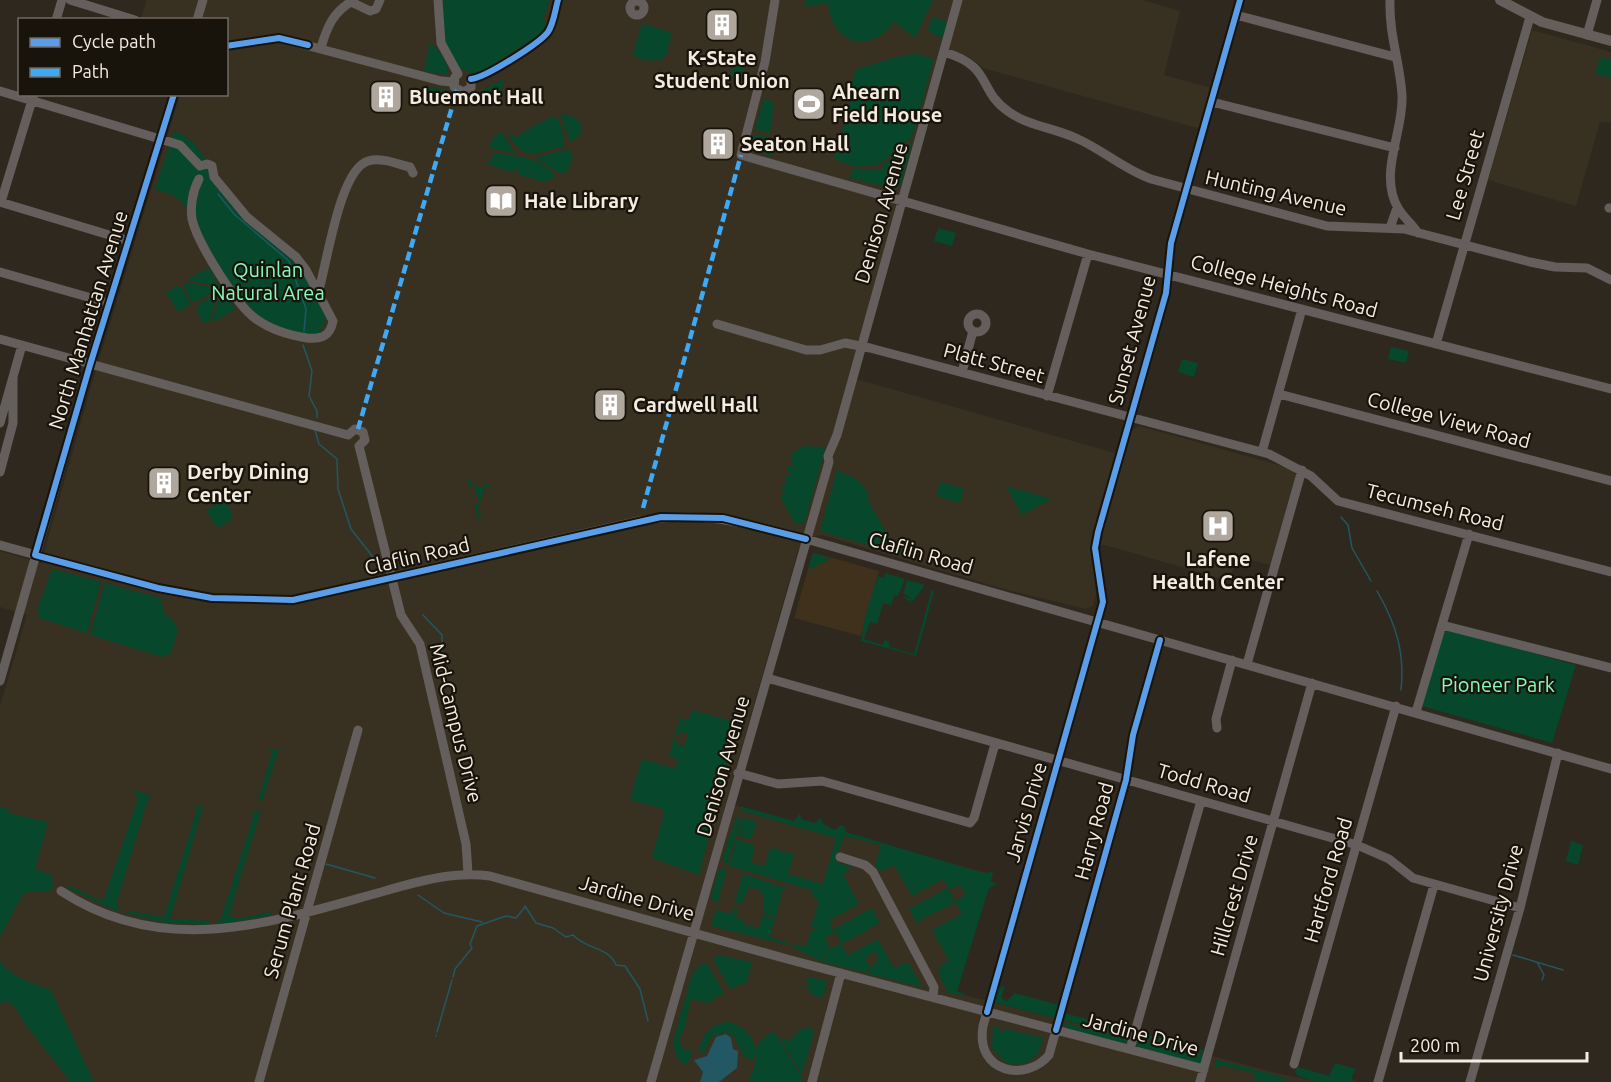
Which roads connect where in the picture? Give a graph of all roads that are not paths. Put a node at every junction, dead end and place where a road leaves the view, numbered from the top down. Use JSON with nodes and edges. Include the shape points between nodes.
{"nodes":[{"id":1,"x":62,"y":0,"type":"edge"},
{"id":2,"x":70,"y":0,"type":"edge"},
{"id":3,"x":203,"y":0,"type":"edge"},
{"id":4,"x":380,"y":0,"type":"edge"},
{"id":5,"x":438,"y":0,"type":"edge"},
{"id":6,"x":558,"y":0,"type":"edge"},
{"id":7,"x":775,"y":0,"type":"edge"},
{"id":8,"x":958,"y":0,"type":"edge"},
{"id":9,"x":1240,"y":0,"type":"edge"},
{"id":10,"x":1390,"y":0,"type":"edge"},
{"id":11,"x":1500,"y":0,"type":"edge"},
{"id":12,"x":1597,"y":0,"type":"edge"},
{"id":13,"x":352,"y":1,"type":"edge"},
{"id":14,"x":630,"y":2,"type":"edge"},
{"id":15,"x":645,"y":2,"type":"edge"},
{"id":16,"x":1236,"y":15,"type":"junction"},
{"id":17,"x":1530,"y":17,"type":"junction"},
{"id":18,"x":57,"y":18,"type":"edge"},
{"id":19,"x":128,"y":18,"type":"edge"},
{"id":20,"x":198,"y":18,"type":"edge"},
{"id":21,"x":1587,"y":35,"type":"junction"},
{"id":22,"x":1611,"y":41,"type":"edge"},
{"id":23,"x":228,"y":46,"type":"edge"},
{"id":24,"x":321,"y":48,"type":"junction"},
{"id":25,"x":944,"y":52,"type":"junction"},
{"id":26,"x":1395,"y":57,"type":"junction"},
{"id":27,"x":456,"y":78,"type":"junction"},
{"id":28,"x":471,"y":79,"type":"junction"},
{"id":29,"x":0,"y":91,"type":"edge"},
{"id":30,"x":18,"y":94,"type":"edge"},
{"id":31,"x":173,"y":96,"type":"edge"},
{"id":32,"x":33,"y":97,"type":"edge"},
{"id":33,"x":1212,"y":102,"type":"junction"},
{"id":34,"x":160,"y":139,"type":"junction"},
{"id":35,"x":1395,"y":148,"type":"junction"},
{"id":36,"x":200,"y":166,"type":"junction"},
{"id":37,"x":413,"y":173,"type":"dead end"},
{"id":38,"x":214,"y":177,"type":"junction"},
{"id":39,"x":199,"y":179,"type":"junction"},
{"id":40,"x":1187,"y":189,"type":"junction"},
{"id":41,"x":0,"y":202,"type":"edge"},
{"id":42,"x":903,"y":202,"type":"junction"},
{"id":43,"x":1397,"y":208,"type":"junction"},
{"id":44,"x":1390,"y":228,"type":"junction"},
{"id":45,"x":1418,"y":233,"type":"junction"},
{"id":46,"x":129,"y":241,"type":"junction"},
{"id":47,"x":1464,"y":245,"type":"junction"},
{"id":48,"x":1088,"y":254,"type":"junction"},
{"id":49,"x":0,"y":272,"type":"edge"},
{"id":50,"x":1167,"y":274,"type":"junction"},
{"id":51,"x":1611,"y":280,"type":"edge"},
{"id":52,"x":318,"y":293,"type":"junction"},
{"id":53,"x":109,"y":303,"type":"junction"},
{"id":54,"x":1302,"y":309,"type":"junction"},
{"id":55,"x":717,"y":324,"type":"dead end"},
{"id":56,"x":973,"y":331,"type":"dead end"},
{"id":57,"x":0,"y":339,"type":"edge"},
{"id":58,"x":1436,"y":344,"type":"junction"},
{"id":59,"x":22,"y":345,"type":"junction"},
{"id":60,"x":862,"y":346,"type":"junction"},
{"id":61,"x":90,"y":365,"type":"junction"},
{"id":62,"x":962,"y":372,"type":"junction"},
{"id":63,"x":13,"y":378,"type":"junction"},
{"id":64,"x":1611,"y":388,"type":"edge"},
{"id":65,"x":1279,"y":394,"type":"junction"},
{"id":66,"x":1047,"y":396,"type":"junction"},
{"id":67,"x":1129,"y":418,"type":"junction"},
{"id":68,"x":0,"y":423,"type":"edge"},
{"id":69,"x":348,"y":435,"type":"junction"},
{"id":70,"x":359,"y":446,"type":"junction"},
{"id":71,"x":1262,"y":452,"type":"junction"},
{"id":72,"x":1302,"y":470,"type":"junction"},
{"id":73,"x":0,"y":472,"type":"edge"},
{"id":74,"x":1611,"y":481,"type":"edge"},
{"id":75,"x":1469,"y":534,"type":"junction"},
{"id":76,"x":806,"y":538,"type":"junction"},
{"id":77,"x":0,"y":545,"type":"edge"},
{"id":78,"x":36,"y":555,"type":"junction"},
{"id":79,"x":1611,"y":572,"type":"edge"},
{"id":80,"x":391,"y":579,"type":"junction"},
{"id":81,"x":1097,"y":621,"type":"junction"},
{"id":82,"x":1442,"y":625,"type":"junction"},
{"id":83,"x":1160,"y":640,"type":"junction"},
{"id":84,"x":1232,"y":660,"type":"junction"},
{"id":85,"x":1247,"y":664,"type":"junction"},
{"id":86,"x":2,"y":668,"type":"edge"},
{"id":87,"x":1611,"y":668,"type":"edge"},
{"id":88,"x":767,"y":678,"type":"junction"},
{"id":89,"x":0,"y":681,"type":"edge"},
{"id":90,"x":1312,"y":683,"type":"junction"},
{"id":91,"x":1396,"y":706,"type":"junction"},
{"id":92,"x":1416,"y":712,"type":"junction"},
{"id":93,"x":1217,"y":728,"type":"dead end"},
{"id":94,"x":358,"y":730,"type":"dead end"},
{"id":95,"x":995,"y":744,"type":"junction"},
{"id":96,"x":1558,"y":753,"type":"junction"},
{"id":97,"x":1058,"y":760,"type":"junction"},
{"id":98,"x":1611,"y":769,"type":"edge"},
{"id":99,"x":738,"y":773,"type":"junction"},
{"id":100,"x":1125,"y":780,"type":"junction"},
{"id":101,"x":1201,"y":801,"type":"junction"},
{"id":102,"x":1274,"y":821,"type":"junction"},
{"id":103,"x":1357,"y":845,"type":"junction"},
{"id":104,"x":840,"y":857,"type":"dead end"},
{"id":105,"x":468,"y":873,"type":"junction"},
{"id":106,"x":1434,"y":885,"type":"junction"},
{"id":107,"x":61,"y":891,"type":"dead end"},
{"id":108,"x":1520,"y":908,"type":"junction"},
{"id":109,"x":307,"y":913,"type":"junction"},
{"id":110,"x":693,"y":933,"type":"junction"},
{"id":111,"x":841,"y":973,"type":"junction"},
{"id":112,"x":933,"y":998,"type":"junction"},
{"id":113,"x":987,"y":1012,"type":"junction"},
{"id":114,"x":1056,"y":1030,"type":"junction"},
{"id":115,"x":1130,"y":1049,"type":"junction"},
{"id":116,"x":1294,"y":1064,"type":"dead end"},
{"id":117,"x":1204,"y":1069,"type":"junction"},
{"id":118,"x":259,"y":1082,"type":"edge"},
{"id":119,"x":651,"y":1082,"type":"edge"},
{"id":120,"x":812,"y":1082,"type":"edge"},
{"id":121,"x":1200,"y":1082,"type":"edge"},
{"id":122,"x":1378,"y":1082,"type":"edge"},
{"id":123,"x":1470,"y":1082,"type":"edge"}],
"edges":[{"from":1,"to":18,"type":"street"},
{"from":2,"to":19,"type":"street"},
{"from":3,"to":20,"type":"street"},
{"from":4,"to":13,"type":"street","via":[[376,9],[370,11]]},
{"from":5,"to":27,"type":"street","via":[[441,44]]},
{"from":6,"to":28,"type":"street","via":[[546,35]]},
{"from":7,"to":42,"type":"street","name":"College Heights Road","via":[[765,62],[741,155]]},
{"from":8,"to":25,"type":"street","name":"Denison Avenue"},
{"from":9,"to":16,"type":"street","name":"Sunset Avenue"},
{"from":10,"to":26,"type":"street","via":[[1390,35]]},
{"from":11,"to":17,"type":"main road"},
{"from":12,"to":21,"type":"street"},
{"from":13,"to":24,"type":"street","via":[[330,21]]},
{"from":14,"to":15,"type":"street","via":[[630,10],[636,15],[642,13]]},
{"from":16,"to":26,"type":"street"},
{"from":16,"to":33,"type":"street","name":"Sunset Avenue"},
{"from":17,"to":21,"type":"main road"},
{"from":17,"to":47,"type":"street","name":"Lee Street"},
{"from":21,"to":22,"type":"main road"},
{"from":23,"to":24,"type":"street","via":[[279,38]]},
{"from":24,"to":27,"type":"street"},
{"from":25,"to":40,"type":"street","name":"Hunting Avenue","via":[[974,65],[994,98],[1020,119],[1082,140],[1131,172]]},
{"from":25,"to":42,"type":"street","name":"Denison Avenue"},
{"from":26,"to":35,"type":"street","via":[[1402,104]]},
{"from":27,"to":28,"type":"street","via":[[466,74]]},
{"from":27,"to":28,"type":"street","via":[[455,89],[463,92],[471,88]]},
{"from":29,"to":30,"type":"street"},
{"from":31,"to":34,"type":"street","name":"North Manhattan Avenue"},
{"from":32,"to":34,"type":"street"},
{"from":32,"to":41,"type":"street"},
{"from":33,"to":35,"type":"street"},
{"from":33,"to":40,"type":"street","name":"Sunset Avenue"},
{"from":34,"to":36,"type":"street","via":[[180,145]]},
{"from":34,"to":46,"type":"street","name":"North Manhattan Avenue"},
{"from":35,"to":43,"type":"street","via":[[1390,178]]},
{"from":36,"to":38,"type":"street","via":[[212,166]]},
{"from":36,"to":39,"type":"street","via":[[196,173]]},
{"from":37,"to":52,"type":"street","via":[[410,167],[381,160],[367,161],[354,171],[339,210]]},
{"from":38,"to":39,"type":"street","via":[[207,182]]},
{"from":38,"to":52,"type":"street","via":[[247,217],[296,257]]},
{"from":39,"to":52,"type":"street","via":[[193,194],[192,219],[242,307],[282,333],[318,339],[329,333],[333,321]]},
{"from":40,"to":44,"type":"street","name":"Hunting Avenue","via":[[1328,226]]},
{"from":40,"to":50,"type":"street","name":"Sunset Avenue","via":[[1171,243]]},
{"from":41,"to":46,"type":"street"},
{"from":42,"to":48,"type":"street","name":"College Heights Road"},
{"from":42,"to":60,"type":"street","name":"Denison Avenue"},
{"from":43,"to":44,"type":"street"},
{"from":43,"to":45,"type":"street"},
{"from":44,"to":45,"type":"street","name":"Hunting Avenue"},
{"from":45,"to":47,"type":"street","name":"Hunting Avenue"},
{"from":46,"to":53,"type":"street","name":"North Manhattan Avenue"},
{"from":47,"to":51,"type":"street","name":"Hunting Avenue","via":[[1547,265],[1587,268]]},
{"from":47,"to":58,"type":"street","name":"Lee Street"},
{"from":48,"to":50,"type":"street","name":"College Heights Road"},
{"from":48,"to":66,"type":"street"},
{"from":49,"to":53,"type":"street"},
{"from":50,"to":54,"type":"street","name":"College Heights Road"},
{"from":50,"to":67,"type":"street","name":"Sunset Avenue","via":[[1166,293]]},
{"from":53,"to":61,"type":"street","name":"North Manhattan Avenue"},
{"from":54,"to":58,"type":"street","name":"College Heights Road"},
{"from":54,"to":65,"type":"street"},
{"from":55,"to":60,"type":"street","name":"Platt Street","via":[[806,350],[845,343]]},
{"from":56,"to":62,"type":"street"},
{"from":57,"to":59,"type":"street"},
{"from":58,"to":64,"type":"street","name":"College Heights Road"},
{"from":59,"to":61,"type":"street"},
{"from":59,"to":63,"type":"street"},
{"from":60,"to":62,"type":"street","name":"Platt Street"},
{"from":60,"to":76,"type":"street","name":"Denison Avenue"},
{"from":61,"to":69,"type":"street"},
{"from":61,"to":78,"type":"street","name":"North Manhattan Avenue"},
{"from":62,"to":66,"type":"street","name":"Platt Street"},
{"from":63,"to":68,"type":"street"},
{"from":63,"to":73,"type":"street","via":[[13,423]]},
{"from":65,"to":71,"type":"street"},
{"from":65,"to":74,"type":"street","name":"College View Road"},
{"from":66,"to":67,"type":"street","name":"Platt Street"},
{"from":67,"to":71,"type":"street","name":"Platt Street"},
{"from":67,"to":81,"type":"street","name":"Sunset Avenue","via":[[1095,548],[1103,593]]},
{"from":69,"to":70,"type":"street","via":[[352,445]]},
{"from":69,"to":70,"type":"street","via":[[355,429],[363,432],[365,440]]},
{"from":70,"to":80,"type":"street","name":"Mid-Campus Drive"},
{"from":71,"to":72,"type":"street","name":"Tecumseh Road"},
{"from":72,"to":75,"type":"street","name":"Tecumseh Road","via":[[1338,501]]},
{"from":72,"to":85,"type":"street"},
{"from":75,"to":79,"type":"street","name":"Tecumseh Road"},
{"from":75,"to":82,"type":"street"},
{"from":76,"to":80,"type":"street","name":"Claflin Road","via":[[723,518],[661,517]]},
{"from":76,"to":81,"type":"street","name":"Claflin Road"},
{"from":76,"to":88,"type":"street","name":"Denison Avenue"},
{"from":77,"to":78,"type":"street","name":"Claflin Road"},
{"from":78,"to":80,"type":"street","name":"Claflin Road","via":[[158,588],[212,598],[293,600]]},
{"from":78,"to":86,"type":"street","name":"North Manhattan Avenue"},
{"from":80,"to":105,"type":"street","name":"Mid-Campus Drive","via":[[401,615],[420,644],[466,844]]},
{"from":81,"to":83,"type":"street","name":"Claflin Road"},
{"from":81,"to":97,"type":"street","name":"Jarvis Drive"},
{"from":82,"to":87,"type":"street"},
{"from":82,"to":92,"type":"street"},
{"from":83,"to":84,"type":"street","name":"Claflin Road"},
{"from":83,"to":100,"type":"street","name":"Harry Road","via":[[1133,735]]},
{"from":84,"to":85,"type":"street","name":"Claflin Road"},
{"from":84,"to":93,"type":"street"},
{"from":85,"to":90,"type":"street","name":"Claflin Road"},
{"from":86,"to":89,"type":"street","name":"North Manhattan Avenue"},
{"from":88,"to":95,"type":"street","name":"Todd Road"},
{"from":88,"to":99,"type":"street","name":"Denison Avenue"},
{"from":90,"to":91,"type":"street","name":"Claflin Road"},
{"from":90,"to":102,"type":"street","name":"Hillcrest Drive"},
{"from":91,"to":92,"type":"street","name":"Claflin Road"},
{"from":91,"to":103,"type":"street","name":"Hartford Road"},
{"from":92,"to":96,"type":"street","name":"Claflin Road"},
{"from":94,"to":109,"type":"street","name":"Serum Plant Road"},
{"from":95,"to":97,"type":"street","name":"Todd Road"},
{"from":95,"to":99,"type":"street","via":[[970,822],[822,781],[778,784]]},
{"from":96,"to":98,"type":"street","name":"Claflin Road"},
{"from":96,"to":108,"type":"street","name":"University Drive"},
{"from":97,"to":100,"type":"street","name":"Todd Road"},
{"from":97,"to":113,"type":"street","name":"Jarvis Drive"},
{"from":99,"to":110,"type":"street","name":"Denison Avenue"},
{"from":100,"to":101,"type":"street","name":"Todd Road"},
{"from":100,"to":114,"type":"street","name":"Harry Road"},
{"from":101,"to":102,"type":"street","name":"Todd Road"},
{"from":101,"to":115,"type":"street"},
{"from":102,"to":103,"type":"street","name":"Todd Road"},
{"from":102,"to":117,"type":"street","name":"Hillcrest Drive"},
{"from":103,"to":106,"type":"street","name":"Todd Road","via":[[1389,859],[1413,878]]},
{"from":103,"to":116,"type":"street","name":"Hartford Road"},
{"from":104,"to":112,"type":"street","via":[[865,865],[873,872],[934,987]]},
{"from":105,"to":109,"type":"street","name":"Jardine Drive","via":[[433,877]]},
{"from":105,"to":110,"type":"street","name":"Jardine Drive"},
{"from":106,"to":108,"type":"street","name":"Todd Road"},
{"from":106,"to":122,"type":"street"},
{"from":107,"to":109,"type":"street","name":"Jardine Drive","via":[[120,918],[183,930],[250,927]]},
{"from":108,"to":123,"type":"street","name":"University Drive"},
{"from":109,"to":118,"type":"street","name":"Serum Plant Road"},
{"from":110,"to":111,"type":"street","name":"Jardine Drive"},
{"from":110,"to":119,"type":"street","name":"Denison Avenue"},
{"from":111,"to":112,"type":"street","name":"Jardine Drive"},
{"from":111,"to":120,"type":"street"},
{"from":112,"to":113,"type":"street","name":"Jardine Drive"},
{"from":113,"to":114,"type":"street","name":"Jardine Drive"},
{"from":113,"to":114,"type":"street","name":"Jarvis Drive","via":[[981,1037],[983,1052],[991,1066],[1011,1076],[1027,1075],[1042,1065]]},
{"from":114,"to":115,"type":"street","name":"Jardine Drive"},
{"from":115,"to":117,"type":"street","name":"Jardine Drive"},
{"from":117,"to":121,"type":"street","name":"Hillcrest Drive"}]}
